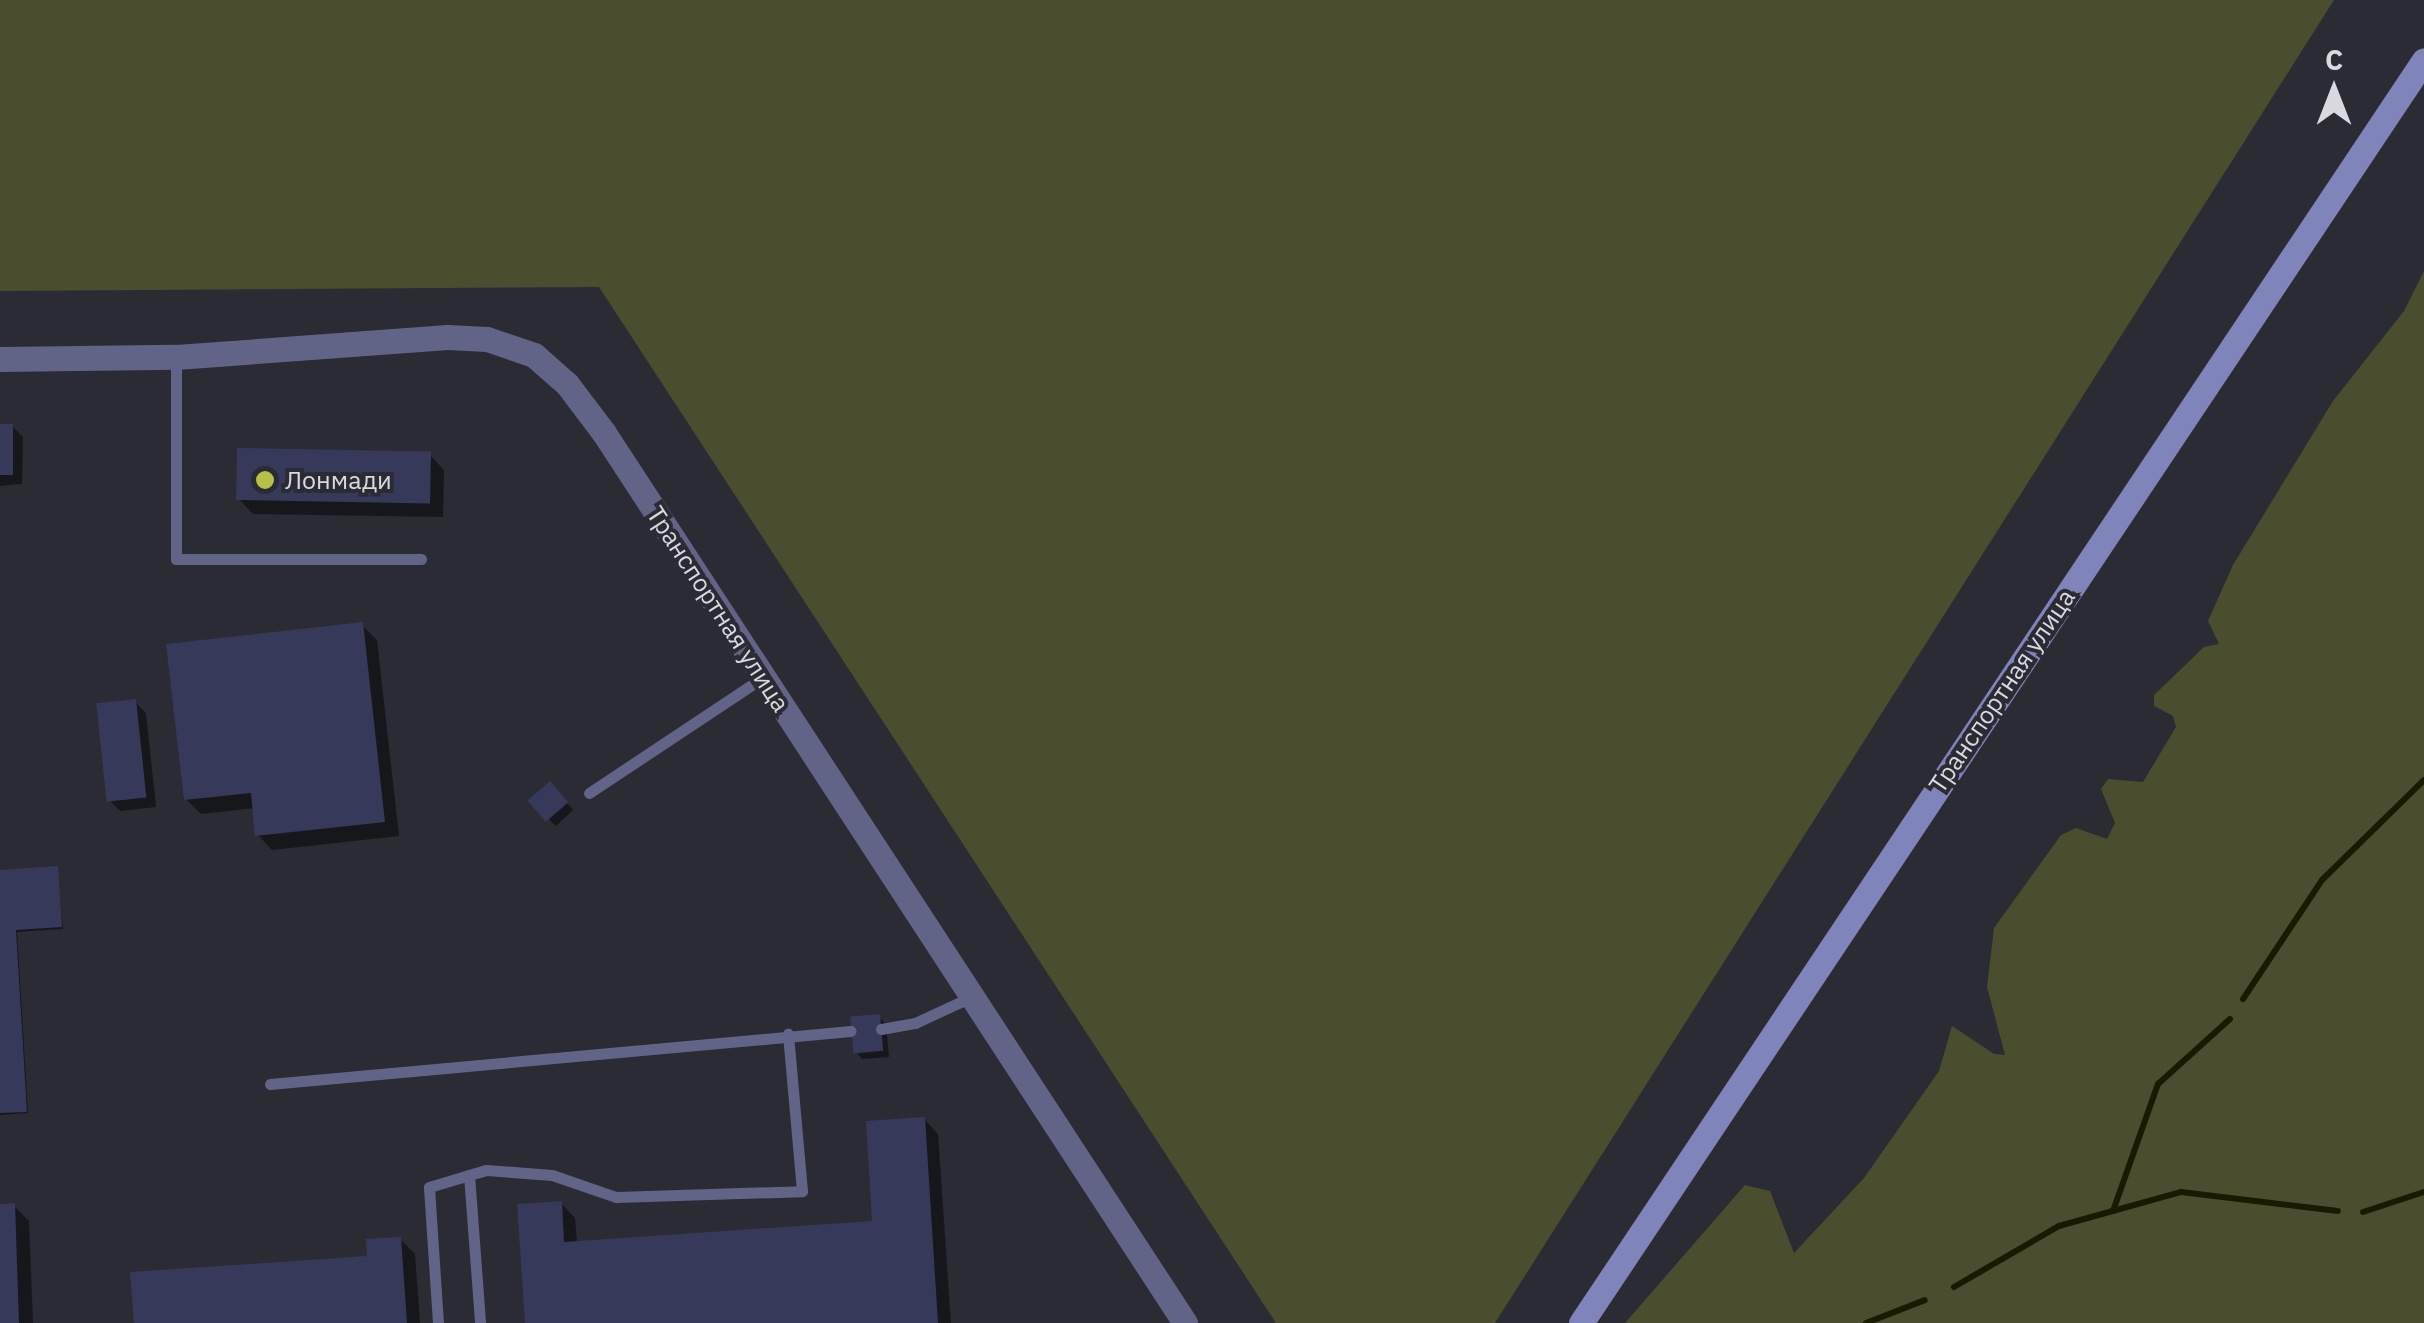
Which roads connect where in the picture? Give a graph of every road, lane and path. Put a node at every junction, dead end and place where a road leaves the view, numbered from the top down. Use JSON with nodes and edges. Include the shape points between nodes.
{"nodes":[{"id":1,"x":2424,"y":60,"type":"edge"},
{"id":2,"x":176,"y":358,"type":"junction"},
{"id":3,"x":0,"y":359,"type":"edge"},
{"id":4,"x":421,"y":559,"type":"dead end"},
{"id":5,"x":762,"y":678,"type":"junction"},
{"id":6,"x":589,"y":793,"type":"dead end"},
{"id":7,"x":971,"y":997,"type":"junction"},
{"id":8,"x":881,"y":1029,"type":"dead end"},
{"id":9,"x":851,"y":1031,"type":"dead end"},
{"id":10,"x":788,"y":1034,"type":"junction"},
{"id":11,"x":270,"y":1084,"type":"dead end"},
{"id":12,"x":468,"y":1176,"type":"junction"},
{"id":13,"x":1177,"y":1320,"type":"edge"},
{"id":14,"x":438,"y":1323,"type":"edge"},
{"id":15,"x":480,"y":1323,"type":"edge"},
{"id":16,"x":1580,"y":1323,"type":"edge"}],
"edges":[{"from":1,"to":16,"type":"main road","name":"Транспортная улица"},
{"from":2,"to":3,"type":"street","name":"Транспортная улица"},
{"from":2,"to":4,"type":"lane","via":[[176,559]]},
{"from":2,"to":5,"type":"street","name":"Транспортная улица","via":[[447,336],[487,339],[534,355],[568,384],[604,433]]},
{"from":5,"to":6,"type":"lane"},
{"from":5,"to":7,"type":"street","name":"Транспортная улица"},
{"from":7,"to":8,"type":"lane","via":[[915,1024]]},
{"from":7,"to":13,"type":"street","name":"Транспортная улица"},
{"from":9,"to":10,"type":"lane"},
{"from":10,"to":11,"type":"lane"},
{"from":10,"to":12,"type":"lane","via":[[802,1191],[616,1197],[552,1176]]},
{"from":12,"to":14,"type":"lane","via":[[429,1187]]},
{"from":12,"to":15,"type":"lane"}]}
